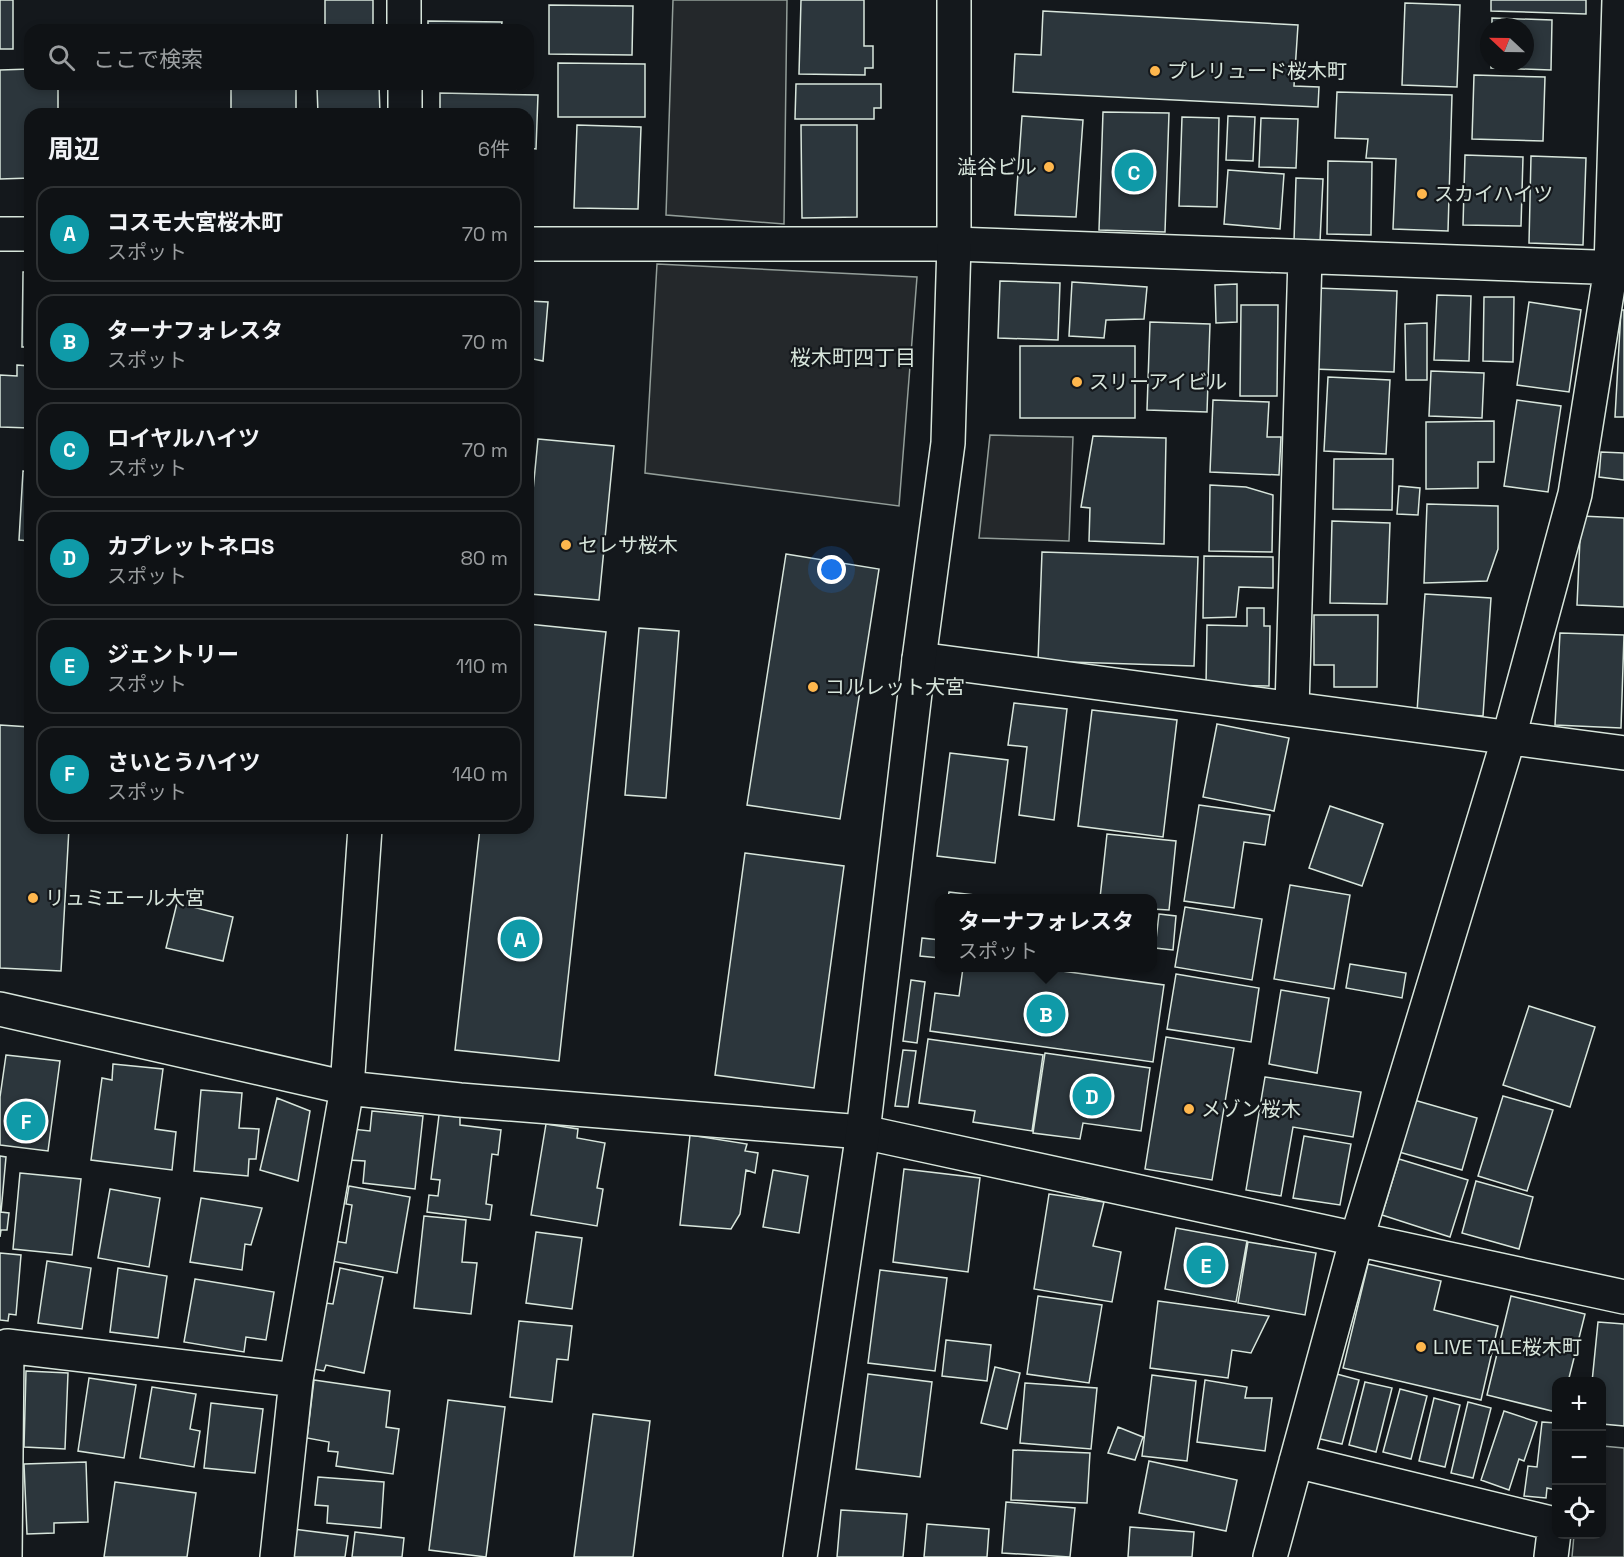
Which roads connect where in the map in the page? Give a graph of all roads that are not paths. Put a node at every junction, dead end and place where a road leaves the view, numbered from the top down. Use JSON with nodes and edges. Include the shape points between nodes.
{"nodes":[{"id":1,"x":404,"y":0,"type":"edge"},
{"id":2,"x":954,"y":0,"type":"edge"},
{"id":3,"x":1619,"y":0,"type":"edge"},
{"id":4,"x":404,"y":24,"type":"edge"},
{"id":5,"x":405,"y":90,"type":"edge"},
{"id":6,"x":405,"y":108,"type":"edge"},
{"id":7,"x":0,"y":234,"type":"edge"},
{"id":8,"x":24,"y":234,"type":"edge"},
{"id":9,"x":534,"y":244,"type":"edge"},
{"id":10,"x":954,"y":244,"type":"junction"},
{"id":11,"x":1305,"y":257,"type":"junction"},
{"id":12,"x":1618,"y":268,"type":"edge"},
{"id":13,"x":919,"y":659,"type":"junction"},
{"id":14,"x":1292,"y":708,"type":"junction"},
{"id":15,"x":1509,"y":737,"type":"junction"},
{"id":16,"x":1624,"y":753,"type":"edge"},
{"id":17,"x":365,"y":834,"type":"edge"},
{"id":18,"x":0,"y":1009,"type":"edge"},
{"id":19,"x":347,"y":1088,"type":"junction"},
{"id":20,"x":863,"y":1132,"type":"junction"},
{"id":21,"x":1357,"y":1238,"type":"junction"},
{"id":22,"x":1624,"y":1297,"type":"edge"},
{"id":23,"x":296,"y":1380,"type":"junction"},
{"id":24,"x":1296,"y":1461,"type":"junction"},
{"id":25,"x":5,"y":1557,"type":"edge"},
{"id":26,"x":277,"y":1557,"type":"edge"},
{"id":27,"x":800,"y":1557,"type":"edge"},
{"id":28,"x":1270,"y":1557,"type":"edge"},
{"id":29,"x":1551,"y":1557,"type":"edge"}],
"edges":[{"from":1,"to":4,"type":"street"},
{"from":2,"to":10,"type":"street"},
{"from":3,"to":12,"type":"street"},
{"from":5,"to":6,"type":"street"},
{"from":7,"to":8,"type":"street"},
{"from":9,"to":10,"type":"street"},
{"from":10,"to":11,"type":"street"},
{"from":10,"to":13,"type":"street","via":[[948,443]]},
{"from":11,"to":12,"type":"street"},
{"from":11,"to":14,"type":"street"},
{"from":12,"to":15,"type":"street","via":[[1575,494]]},
{"from":13,"to":14,"type":"street"},
{"from":13,"to":20,"type":"street"},
{"from":14,"to":15,"type":"street"},
{"from":15,"to":16,"type":"street"},
{"from":15,"to":21,"type":"street"},
{"from":17,"to":19,"type":"street"},
{"from":18,"to":19,"type":"street"},
{"from":19,"to":20,"type":"street"},
{"from":19,"to":23,"type":"street"},
{"from":20,"to":21,"type":"street"},
{"from":20,"to":27,"type":"street"},
{"from":21,"to":22,"type":"street"},
{"from":21,"to":24,"type":"street"},
{"from":23,"to":25,"type":"street","via":[[7,1347]]},
{"from":23,"to":26,"type":"street"},
{"from":24,"to":28,"type":"street"},
{"from":24,"to":29,"type":"street","via":[[1555,1524]]}]}
